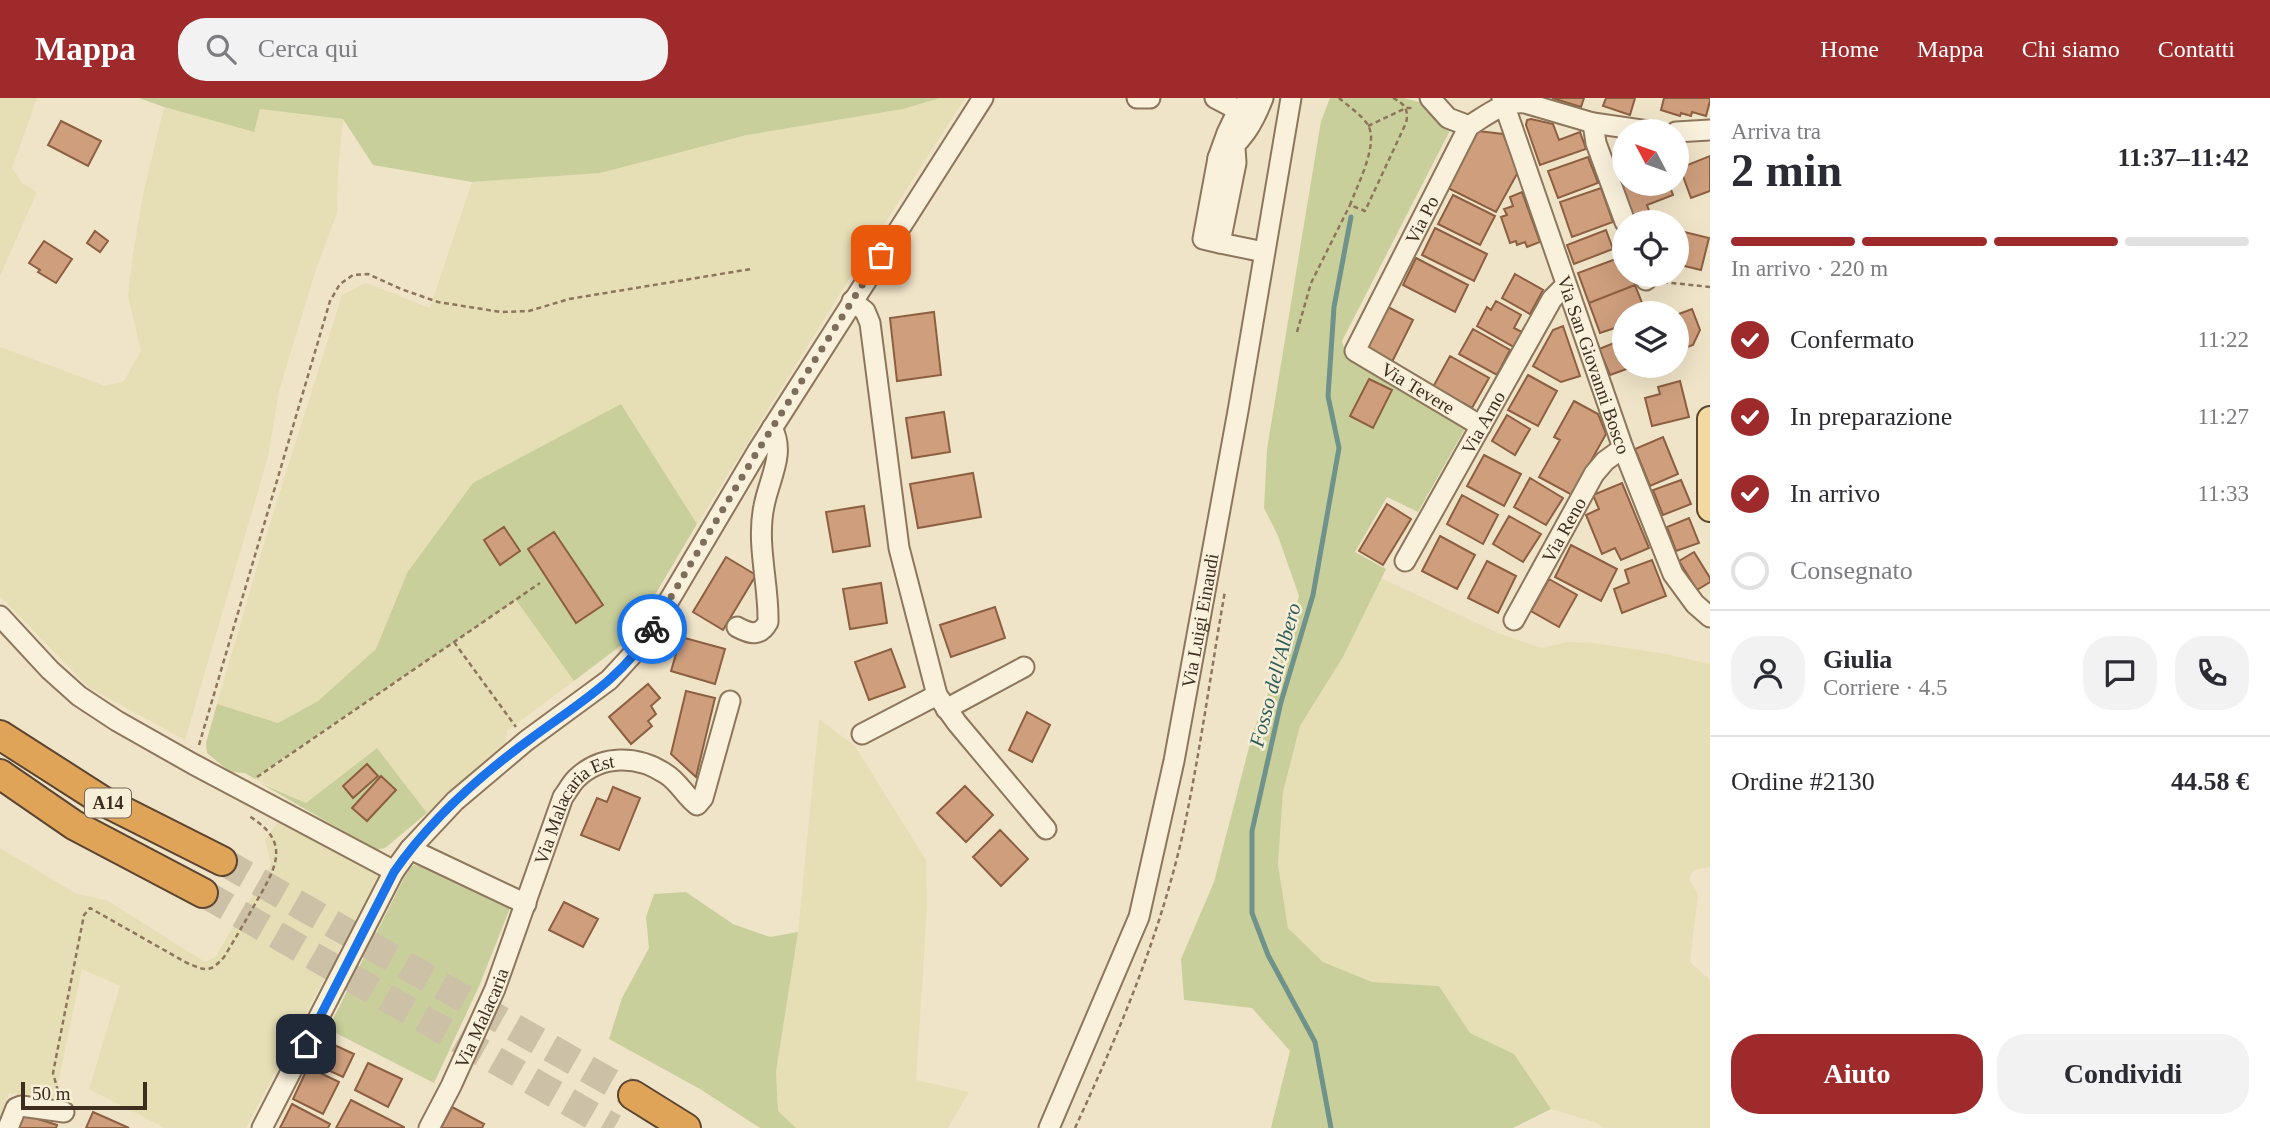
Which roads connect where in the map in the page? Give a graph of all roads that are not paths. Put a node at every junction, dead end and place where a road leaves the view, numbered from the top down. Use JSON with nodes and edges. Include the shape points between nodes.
{"nodes":[{"id":1,"x":983,"y":98,"type":"edge"},
{"id":2,"x":1137,"y":98,"type":"edge"},
{"id":3,"x":1150,"y":98,"type":"edge"},
{"id":4,"x":1215,"y":98,"type":"edge"},
{"id":5,"x":1263,"y":98,"type":"edge"},
{"id":6,"x":1291,"y":98,"type":"edge"},
{"id":7,"x":1503,"y":101,"type":"edge"},
{"id":8,"x":1434,"y":102,"type":"edge"},
{"id":9,"x":1246,"y":104,"type":"edge"},
{"id":10,"x":1593,"y":123,"type":"junction"},
{"id":11,"x":1469,"y":126,"type":"junction"},
{"id":12,"x":1612,"y":126,"type":"edge"},
{"id":13,"x":1710,"y":130,"type":"edge"},
{"id":14,"x":1689,"y":131,"type":"edge"},
{"id":15,"x":1235,"y":147,"type":"junction"},
{"id":16,"x":1218,"y":158,"type":"junction"},
{"id":17,"x":1621,"y":210,"type":"edge"},
{"id":18,"x":1220,"y":243,"type":"junction"},
{"id":19,"x":1264,"y":252,"type":"junction"},
{"id":20,"x":1566,"y":285,"type":"junction"},
{"id":21,"x":852,"y":301,"type":"junction"},
{"id":22,"x":1355,"y":351,"type":"joint"},
{"id":23,"x":1710,"y":419,"type":"edge"},
{"id":24,"x":1481,"y":426,"type":"junction"},
{"id":25,"x":772,"y":428,"type":"junction"},
{"id":26,"x":1623,"y":448,"type":"junction"},
{"id":27,"x":1710,"y":509,"type":"edge"},
{"id":28,"x":1405,"y":561,"type":"dead end"},
{"id":29,"x":0,"y":616,"type":"edge"},
{"id":30,"x":1710,"y":617,"type":"edge"},
{"id":31,"x":1514,"y":620,"type":"dead end"},
{"id":32,"x":737,"y":627,"type":"dead end"},
{"id":33,"x":1024,"y":667,"type":"dead end"},
{"id":34,"x":730,"y":701,"type":"dead end"},
{"id":35,"x":942,"y":702,"type":"junction"},
{"id":36,"x":862,"y":734,"type":"dead end"},
{"id":37,"x":0,"y":735,"type":"edge"},
{"id":38,"x":0,"y":774,"type":"edge"},
{"id":39,"x":1046,"y":829,"type":"dead end"},
{"id":40,"x":410,"y":849,"type":"junction"},
{"id":41,"x":222,"y":861,"type":"tunnel mouth"},
{"id":42,"x":394,"y":872,"type":"junction"},
{"id":43,"x":203,"y":893,"type":"tunnel mouth"},
{"id":44,"x":527,"y":904,"type":"junction"},
{"id":45,"x":634,"y":1096,"type":"tunnel mouth"},
{"id":46,"x":64,"y":1112,"type":"road end"},
{"id":47,"x":8,"y":1128,"type":"edge"},
{"id":48,"x":262,"y":1128,"type":"edge"},
{"id":49,"x":429,"y":1128,"type":"edge"},
{"id":50,"x":686,"y":1128,"type":"edge"},
{"id":51,"x":1049,"y":1128,"type":"edge"}],
"edges":[{"from":1,"to":21,"type":"street"},
{"from":2,"to":3,"type":"street"},
{"from":4,"to":9,"type":"street"},
{"from":5,"to":15,"type":"street","via":[[1250,129]]},
{"from":6,"to":19,"type":"street","name":"Via Luigi Einaudi"},
{"from":7,"to":10,"type":"street"},
{"from":7,"to":11,"type":"street"},
{"from":7,"to":20,"type":"street","name":"Via San Giovanni Bosco"},
{"from":8,"to":11,"type":"street","via":[[1448,118]]},
{"from":9,"to":16,"type":"street","via":[[1227,133]]},
{"from":10,"to":12,"type":"street"},
{"from":10,"to":17,"type":"street"},
{"from":11,"to":22,"type":"street","name":"Via Po"},
{"from":13,"to":14,"type":"street"},
{"from":15,"to":16,"type":"street"},
{"from":15,"to":18,"type":"street"},
{"from":16,"to":18,"type":"street","via":[[1203,239]]},
{"from":18,"to":19,"type":"street"},
{"from":19,"to":51,"type":"street","name":"Via Luigi Einaudi","via":[[1174,761],[1139,917]]},
{"from":20,"to":24,"type":"street","name":"Via Arno","via":[[1552,299]]},
{"from":20,"to":26,"type":"street","name":"Via San Giovanni Bosco"},
{"from":21,"to":25,"type":"street"},
{"from":21,"to":35,"type":"street","via":[[865,311],[870,323],[899,548]]},
{"from":22,"to":24,"type":"street","name":"Via Tevere"},
{"from":23,"to":27,"type":"main road"},
{"from":24,"to":28,"type":"street","name":"Via Arno"},
{"from":25,"to":32,"type":"street","via":[[779,452],[763,509],[762,540],[768,622],[756,634]]},
{"from":25,"to":40,"type":"street","via":[[628,662],[454,801]]},
{"from":26,"to":30,"type":"street","name":"Via San Giovanni Bosco","via":[[1673,574]]},
{"from":26,"to":31,"type":"street","name":"Via Reno","via":[[1594,474]]},
{"from":29,"to":42,"type":"street","via":[[50,670],[117,721]]},
{"from":33,"to":35,"type":"street"},
{"from":34,"to":44,"type":"street","name":"Via Malacaria Est","via":[[703,798],[697,805],[667,774],[641,761],[598,764],[576,779],[564,797]]},
{"from":35,"to":36,"type":"street"},
{"from":35,"to":39,"type":"street"},
{"from":37,"to":41,"type":"highway","number":"A14","via":[[103,801]]},
{"from":38,"to":43,"type":"highway","number":"A14","via":[[75,825]]},
{"from":40,"to":42,"type":"street"},
{"from":40,"to":44,"type":"street"},
{"from":42,"to":48,"type":"street"},
{"from":44,"to":49,"type":"street","name":"Via Malacaria","via":[[495,989]]},
{"from":45,"to":50,"type":"highway"},
{"from":46,"to":47,"type":"street","via":[[21,1106],[13,1111]]}]}
